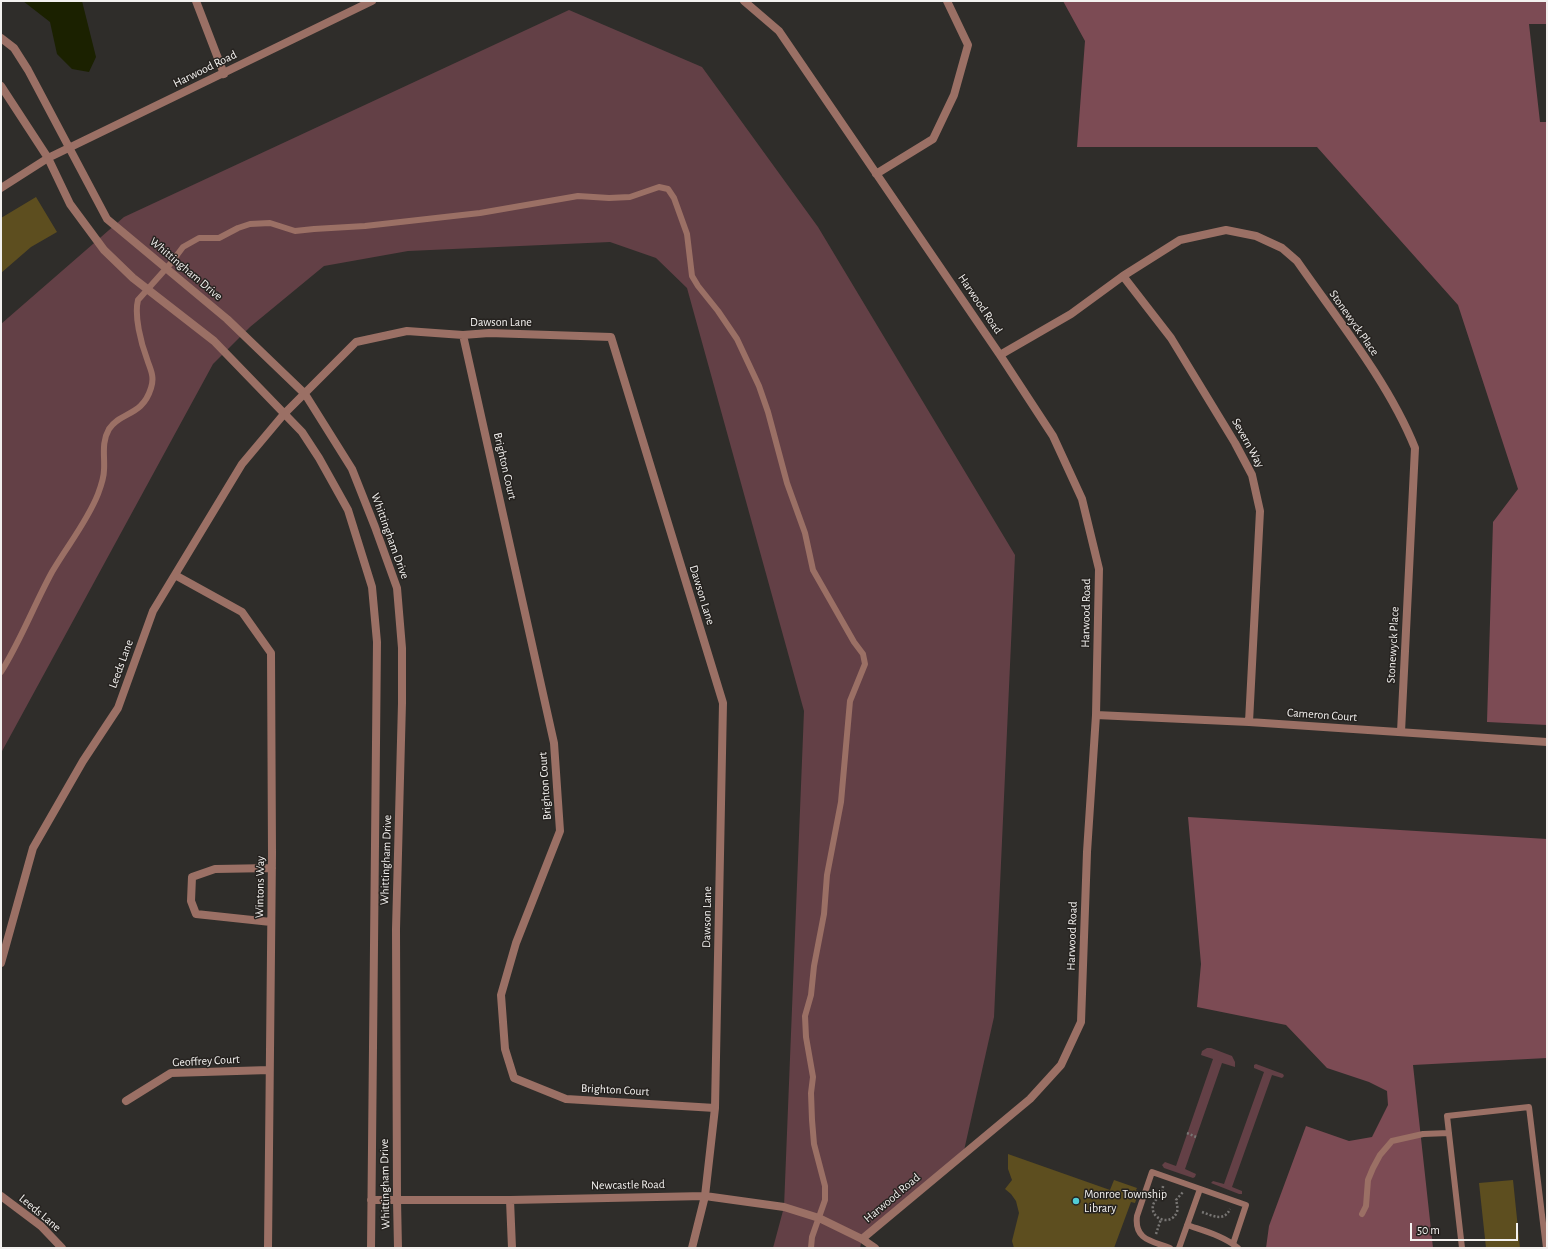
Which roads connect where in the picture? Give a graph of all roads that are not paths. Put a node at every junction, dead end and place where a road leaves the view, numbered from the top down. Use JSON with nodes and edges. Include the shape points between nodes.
{"nodes":[{"id":1,"x":196,"y":1,"type":"edge"},
{"id":2,"x":372,"y":1,"type":"edge"},
{"id":3,"x":744,"y":1,"type":"edge"},
{"id":4,"x":948,"y":1,"type":"edge"},
{"id":5,"x":1,"y":38,"type":"edge"},
{"id":6,"x":224,"y":74,"type":"junction"},
{"id":7,"x":1,"y":86,"type":"edge"},
{"id":8,"x":70,"y":147,"type":"junction"},
{"id":9,"x":48,"y":158,"type":"junction"},
{"id":10,"x":876,"y":174,"type":"junction"},
{"id":11,"x":1,"y":188,"type":"edge"},
{"id":12,"x":166,"y":269,"type":"junction"},
{"id":13,"x":1123,"y":276,"type":"junction"},
{"id":14,"x":148,"y":289,"type":"junction"},
{"id":15,"x":463,"y":334,"type":"junction"},
{"id":16,"x":1000,"y":355,"type":"junction"},
{"id":17,"x":305,"y":394,"type":"junction"},
{"id":18,"x":284,"y":414,"type":"junction"},
{"id":19,"x":175,"y":575,"type":"junction"},
{"id":20,"x":1,"y":672,"type":"edge"},
{"id":21,"x":1096,"y":715,"type":"junction"},
{"id":22,"x":1250,"y":722,"type":"junction"},
{"id":23,"x":1401,"y":732,"type":"junction"},
{"id":24,"x":1547,"y":742,"type":"edge"},
{"id":25,"x":272,"y":868,"type":"junction"},
{"id":26,"x":271,"y":922,"type":"junction"},
{"id":27,"x":1,"y":963,"type":"edge"},
{"id":28,"x":269,"y":1070,"type":"junction"},
{"id":29,"x":126,"y":1101,"type":"dead end"},
{"id":30,"x":715,"y":1108,"type":"junction"},
{"id":31,"x":1449,"y":1133,"type":"junction"},
{"id":32,"x":1200,"y":1189,"type":"junction"},
{"id":33,"x":1,"y":1196,"type":"edge"},
{"id":34,"x":705,"y":1196,"type":"junction"},
{"id":35,"x":371,"y":1200,"type":"junction"},
{"id":36,"x":396,"y":1200,"type":"junction"},
{"id":37,"x":510,"y":1200,"type":"junction"},
{"id":38,"x":1362,"y":1214,"type":"dead end"},
{"id":39,"x":819,"y":1218,"type":"junction"},
{"id":40,"x":1187,"y":1225,"type":"junction"},
{"id":41,"x":862,"y":1239,"type":"junction"},
{"id":42,"x":1235,"y":1246,"type":"edge"},
{"id":43,"x":62,"y":1248,"type":"edge"},
{"id":44,"x":268,"y":1248,"type":"edge"},
{"id":45,"x":371,"y":1248,"type":"edge"},
{"id":46,"x":398,"y":1248,"type":"edge"},
{"id":47,"x":512,"y":1248,"type":"edge"},
{"id":48,"x":692,"y":1248,"type":"edge"},
{"id":49,"x":811,"y":1248,"type":"edge"},
{"id":50,"x":876,"y":1248,"type":"edge"},
{"id":51,"x":1170,"y":1248,"type":"edge"},
{"id":52,"x":1179,"y":1248,"type":"edge"},
{"id":53,"x":1462,"y":1248,"type":"edge"},
{"id":54,"x":1546,"y":1248,"type":"edge"}],
"edges":[{"from":1,"to":6,"type":"street"},
{"from":2,"to":6,"type":"street","name":"Harwood Road"},
{"from":3,"to":10,"type":"street","name":"Harwood Road","via":[[779,31]]},
{"from":4,"to":10,"type":"street","via":[[968,45],[954,95],[932,139]]},
{"from":5,"to":8,"type":"street","name":"Whittingham Drive","via":[[14,48]]},
{"from":6,"to":8,"type":"street","name":"Harwood Road"},
{"from":7,"to":9,"type":"street","name":"Whittingham Drive"},
{"from":8,"to":9,"type":"street","name":"Harwood Road"},
{"from":8,"to":12,"type":"street","name":"Whittingham Drive","via":[[107,219]]},
{"from":9,"to":11,"type":"street","name":"Harwood Road"},
{"from":9,"to":14,"type":"street","name":"Whittingham Drive","via":[[70,204],[104,250]]},
{"from":10,"to":16,"type":"street","name":"Harwood Road"},
{"from":12,"to":14,"type":"lane"},
{"from":12,"to":17,"type":"street","name":"Whittingham Drive","via":[[227,319]]},
{"from":12,"to":39,"type":"lane","via":[[183,247],[191,242],[199,238],[219,238],[250,224],[270,223],[295,231],[365,226],[480,213],[578,196],[630,197],[658,187],[668,189],[674,198],[687,234],[692,276],[736,339],[759,386],[787,483],[805,533],[813,570],[854,642],[864,654],[865,664],[850,701],[841,802],[827,875],[824,914],[811,995],[805,1016],[813,1077],[811,1093],[814,1144],[825,1186],[825,1200]]},
{"from":13,"to":16,"type":"street","name":"Stonewyck Place","via":[[1071,314]]},
{"from":13,"to":22,"type":"street","name":"Severn Way","via":[[1171,338],[1252,475],[1260,512]]},
{"from":13,"to":23,"type":"street","name":"Stonewyck Place","via":[[1180,240],[1226,230],[1256,236],[1282,248],[1297,261],[1374,372],[1405,423],[1415,448]]},
{"from":14,"to":18,"type":"street","name":"Whittingham Drive","via":[[214,341]]},
{"from":14,"to":20,"type":"lane","via":[[138,300],[137,319],[152,370],[152,386],[145,402],[135,412],[110,428],[104,440],[104,470],[97,495]]},
{"from":15,"to":17,"type":"street","name":"Dawson Lane","via":[[407,331],[356,342]]},
{"from":15,"to":30,"type":"street","name":"Dawson Lane","via":[[611,337],[723,703]]},
{"from":15,"to":30,"type":"street","name":"Brighton Court","via":[[554,742],[560,831],[516,943],[501,996],[505,1048],[514,1078],[566,1099]]},
{"from":16,"to":21,"type":"street","name":"Harwood Road","via":[[1053,436],[1082,499],[1099,569]]},
{"from":17,"to":18,"type":"street","name":"Leeds Lane"},
{"from":17,"to":36,"type":"street","name":"Whittingham Drive","via":[[352,469],[397,588],[402,648],[402,703],[396,929]]},
{"from":18,"to":19,"type":"street","name":"Leeds Lane","via":[[242,464]]},
{"from":18,"to":35,"type":"street","name":"Whittingham Drive","via":[[302,432],[348,510],[372,587],[377,642]]},
{"from":19,"to":25,"type":"street","name":"Wintons Way","via":[[242,612],[271,653]]},
{"from":19,"to":27,"type":"street","name":"Leeds Lane","via":[[153,611],[118,708],[83,761],[33,848]]},
{"from":21,"to":22,"type":"street","name":"Cameron Court"},
{"from":21,"to":41,"type":"street","name":"Harwood Road","via":[[1087,852],[1081,1022],[1061,1065],[1030,1099]]},
{"from":22,"to":23,"type":"street","name":"Cameron Court"},
{"from":23,"to":24,"type":"street","name":"Cameron Court"},
{"from":25,"to":26,"type":"street","name":"Wintons Way"},
{"from":25,"to":26,"type":"street","via":[[215,869],[192,877],[190,901],[196,914]]},
{"from":26,"to":28,"type":"street","name":"Wintons Way"},
{"from":28,"to":29,"type":"street","name":"Geoffrey Court","via":[[171,1073]]},
{"from":28,"to":44,"type":"street","name":"Wintons Way"},
{"from":30,"to":34,"type":"street","name":"Dawson Lane"},
{"from":31,"to":38,"type":"lane","via":[[1408,1136],[1392,1141],[1380,1154],[1368,1180],[1366,1206]]},
{"from":31,"to":53,"type":"lane"},
{"from":31,"to":54,"type":"lane","via":[[1447,1116],[1529,1107]]},
{"from":32,"to":40,"type":"lane"},
{"from":32,"to":42,"type":"lane","via":[[1246,1205]]},
{"from":32,"to":51,"type":"lane","via":[[1152,1172],[1136,1223],[1145,1239]]},
{"from":33,"to":43,"type":"street","name":"Leeds Lane","via":[[41,1226]]},
{"from":34,"to":37,"type":"street","name":"Newcastle Road"},
{"from":34,"to":39,"type":"street","name":"Newcastle Road","via":[[784,1207]]},
{"from":34,"to":48,"type":"street","name":"Dawson Lane"},
{"from":35,"to":36,"type":"street","name":"Newcastle Road"},
{"from":35,"to":45,"type":"street","name":"Whittingham Drive"},
{"from":36,"to":37,"type":"street","name":"Newcastle Road"},
{"from":36,"to":46,"type":"street","name":"Whittingham Drive"},
{"from":37,"to":47,"type":"street"},
{"from":39,"to":41,"type":"street","name":"Newcastle Road"},
{"from":39,"to":49,"type":"lane"},
{"from":40,"to":42,"type":"lane"},
{"from":40,"to":52,"type":"lane"},
{"from":41,"to":50,"type":"street","name":"Newcastle Road"}]}
